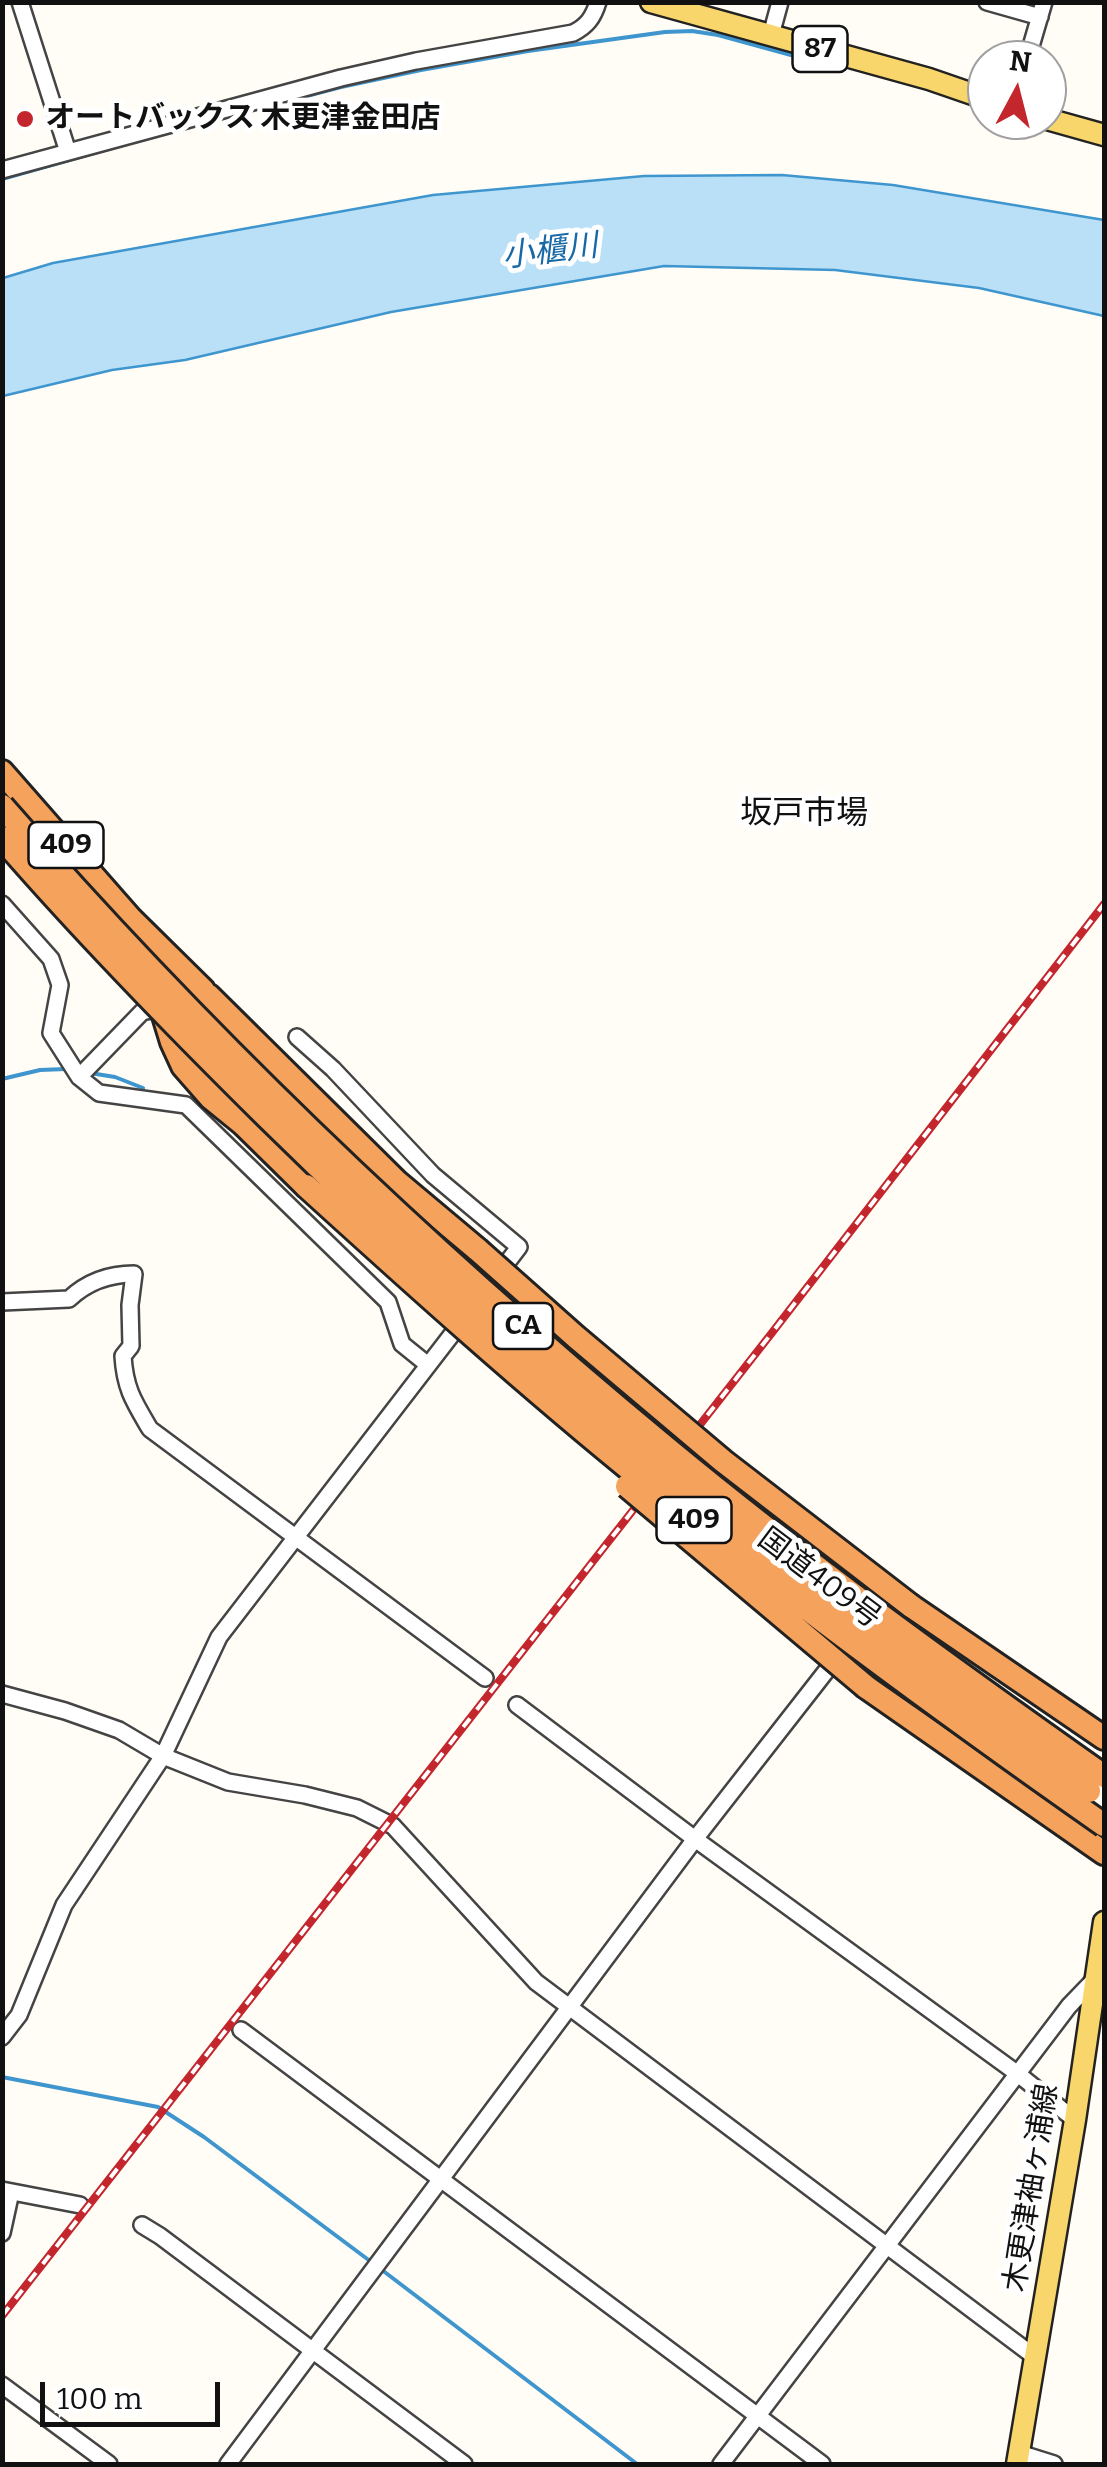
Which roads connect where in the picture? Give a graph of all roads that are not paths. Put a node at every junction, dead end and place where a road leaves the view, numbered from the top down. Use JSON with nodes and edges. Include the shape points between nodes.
{"nodes":[{"id":1,"x":20,"y":2,"type":"edge"},
{"id":2,"x":598,"y":2,"type":"edge"},
{"id":3,"x":652,"y":2,"type":"edge"},
{"id":4,"x":780,"y":2,"type":"edge"},
{"id":5,"x":987,"y":2,"type":"edge"},
{"id":6,"x":1042,"y":10,"type":"edge"},
{"id":7,"x":771,"y":36,"type":"junction"},
{"id":8,"x":1033,"y":40,"type":"edge"},
{"id":9,"x":967,"y":92,"type":"edge"},
{"id":10,"x":1067,"y":125,"type":"edge"},
{"id":11,"x":1104,"y":135,"type":"edge"},
{"id":12,"x":68,"y":152,"type":"junction"},
{"id":13,"x":2,"y":170,"type":"edge"},
{"id":14,"x":2,"y":772,"type":"edge"},
{"id":15,"x":2,"y":806,"type":"edge"},
{"id":16,"x":2,"y":838,"type":"edge"},
{"id":17,"x":2,"y":904,"type":"edge"},
{"id":18,"x":130,"y":918,"type":"junction"},
{"id":19,"x":203,"y":990,"type":"junction"},
{"id":20,"x":164,"y":1014,"type":"junction"},
{"id":21,"x":296,"y":1037,"type":"dead end"},
{"id":22,"x":80,"y":1077,"type":"junction"},
{"id":23,"x":243,"y":1124,"type":"junction"},
{"id":24,"x":431,"y":1300,"type":"junction"},
{"id":25,"x":2,"y":1302,"type":"edge"},
{"id":26,"x":428,"y":1365,"type":"junction"},
{"id":27,"x":296,"y":1537,"type":"junction"},
{"id":28,"x":828,"y":1670,"type":"dead end"},
{"id":29,"x":485,"y":1678,"type":"dead end"},
{"id":30,"x":2,"y":1694,"type":"edge"},
{"id":31,"x":518,"y":1706,"type":"dead end"},
{"id":32,"x":1104,"y":1738,"type":"edge"},
{"id":33,"x":163,"y":1756,"type":"junction"},
{"id":34,"x":1104,"y":1776,"type":"edge"},
{"id":35,"x":1104,"y":1802,"type":"edge"},
{"id":36,"x":1104,"y":1825,"type":"edge"},
{"id":37,"x":695,"y":1840,"type":"junction"},
{"id":38,"x":1104,"y":1853,"type":"edge"},
{"id":39,"x":1104,"y":1922,"type":"edge"},
{"id":40,"x":1096,"y":1978,"type":"junction"},
{"id":41,"x":2,"y":2009,"type":"edge"},
{"id":42,"x":571,"y":2009,"type":"junction"},
{"id":43,"x":19,"y":2015,"type":"junction"},
{"id":44,"x":242,"y":2030,"type":"dead end"},
{"id":45,"x":2,"y":2037,"type":"edge"},
{"id":46,"x":1018,"y":2074,"type":"junction"},
{"id":47,"x":1075,"y":2120,"type":"junction"},
{"id":48,"x":442,"y":2180,"type":"junction"},
{"id":49,"x":6,"y":2191,"type":"edge"},
{"id":50,"x":80,"y":2206,"type":"dead end"},
{"id":51,"x":142,"y":2225,"type":"dead end"},
{"id":52,"x":2,"y":2233,"type":"edge"},
{"id":53,"x":887,"y":2246,"type":"junction"},
{"id":54,"x":313,"y":2352,"type":"junction"},
{"id":55,"x":1035,"y":2357,"type":"junction"},
{"id":56,"x":2,"y":2385,"type":"edge"},
{"id":57,"x":757,"y":2416,"type":"junction"},
{"id":58,"x":1018,"y":2459,"type":"edge"},
{"id":59,"x":110,"y":2464,"type":"edge"},
{"id":60,"x":228,"y":2464,"type":"edge"},
{"id":61,"x":464,"y":2464,"type":"edge"},
{"id":62,"x":720,"y":2464,"type":"edge"},
{"id":63,"x":822,"y":2464,"type":"edge"},
{"id":64,"x":1054,"y":2464,"type":"edge"}],
"edges":[{"from":1,"to":12,"type":"street"},
{"from":2,"to":12,"type":"street","via":[[585,28],[573,34],[341,78]]},
{"from":3,"to":7,"type":"main road","number":"87"},
{"from":4,"to":7,"type":"street"},
{"from":5,"to":6,"type":"street"},
{"from":6,"to":8,"type":"street"},
{"from":7,"to":9,"type":"main road","number":"87"},
{"from":10,"to":11,"type":"main road"},
{"from":12,"to":13,"type":"street"},
{"from":14,"to":18,"type":"highway","name":"国道409号","number":"409"},
{"from":15,"to":34,"type":"highway","number":"CA","bridge":true,"via":[[187,1008],[457,1269],[774,1533]]},
{"from":16,"to":35,"type":"highway","number":"CA","bridge":true,"via":[[276,1126],[554,1381],[793,1573]]},
{"from":17,"to":22,"type":"street","via":[[51,960],[60,985],[51,1033]]},
{"from":18,"to":19,"type":"highway","name":"国道409号","number":"409"},
{"from":18,"to":20,"type":"highway","name":"国道409号","number":"409"},
{"from":19,"to":23,"type":"highway","name":"国道409号","number":"409","via":[[215,1023],[218,1090]]},
{"from":19,"to":32,"type":"highway","bridge":true,"via":[[397,1182],[724,1461],[912,1606]]},
{"from":20,"to":22,"type":"street","via":[[142,1012]]},
{"from":20,"to":23,"type":"highway","name":"国道409号","number":"409","via":[[182,1066]]},
{"from":21,"to":26,"type":"street","via":[[433,1175],[519,1247]]},
{"from":22,"to":26,"type":"street","via":[[99,1093],[186,1104],[388,1302],[402,1344]]},
{"from":23,"to":24,"type":"highway","name":"国道409号","number":"409","bridge":true},
{"from":24,"to":36,"type":"highway","name":"国道409号","number":"409","bridge":true,"via":[[644,1482]]},
{"from":24,"to":38,"type":"highway","bridge":true,"via":[[506,1383],[866,1687]]},
{"from":25,"to":27,"type":"street","via":[[68,1299],[103,1279],[134,1274],[124,1368],[129,1394],[150,1429]]},
{"from":26,"to":27,"type":"street"},
{"from":27,"to":29,"type":"street"},
{"from":27,"to":33,"type":"street","via":[[219,1637]]},
{"from":28,"to":37,"type":"street"},
{"from":30,"to":33,"type":"street","via":[[118,1730]]},
{"from":31,"to":37,"type":"street"},
{"from":33,"to":42,"type":"street","via":[[228,1782],[380,1817],[536,1982]]},
{"from":33,"to":43,"type":"street","via":[[64,1905]]},
{"from":37,"to":42,"type":"street"},
{"from":37,"to":46,"type":"street"},
{"from":39,"to":40,"type":"main road","name":"木更津袖ヶ浦線"},
{"from":40,"to":46,"type":"street"},
{"from":40,"to":47,"type":"main road","name":"木更津袖ヶ浦線"},
{"from":41,"to":43,"type":"street"},
{"from":42,"to":48,"type":"street"},
{"from":42,"to":53,"type":"street"},
{"from":43,"to":45,"type":"street"},
{"from":44,"to":48,"type":"street"},
{"from":46,"to":47,"type":"street"},
{"from":46,"to":53,"type":"street"},
{"from":47,"to":55,"type":"main road","name":"木更津袖ヶ浦線"},
{"from":48,"to":54,"type":"street"},
{"from":48,"to":57,"type":"street"},
{"from":49,"to":50,"type":"street"},
{"from":49,"to":52,"type":"street"},
{"from":51,"to":54,"type":"street"},
{"from":53,"to":55,"type":"street"},
{"from":53,"to":57,"type":"street"},
{"from":54,"to":60,"type":"street"},
{"from":54,"to":61,"type":"street"},
{"from":55,"to":58,"type":"main road","name":"木更津袖ヶ浦線"},
{"from":56,"to":59,"type":"street"},
{"from":57,"to":62,"type":"street"},
{"from":57,"to":63,"type":"street"},
{"from":58,"to":64,"type":"street"}]}
